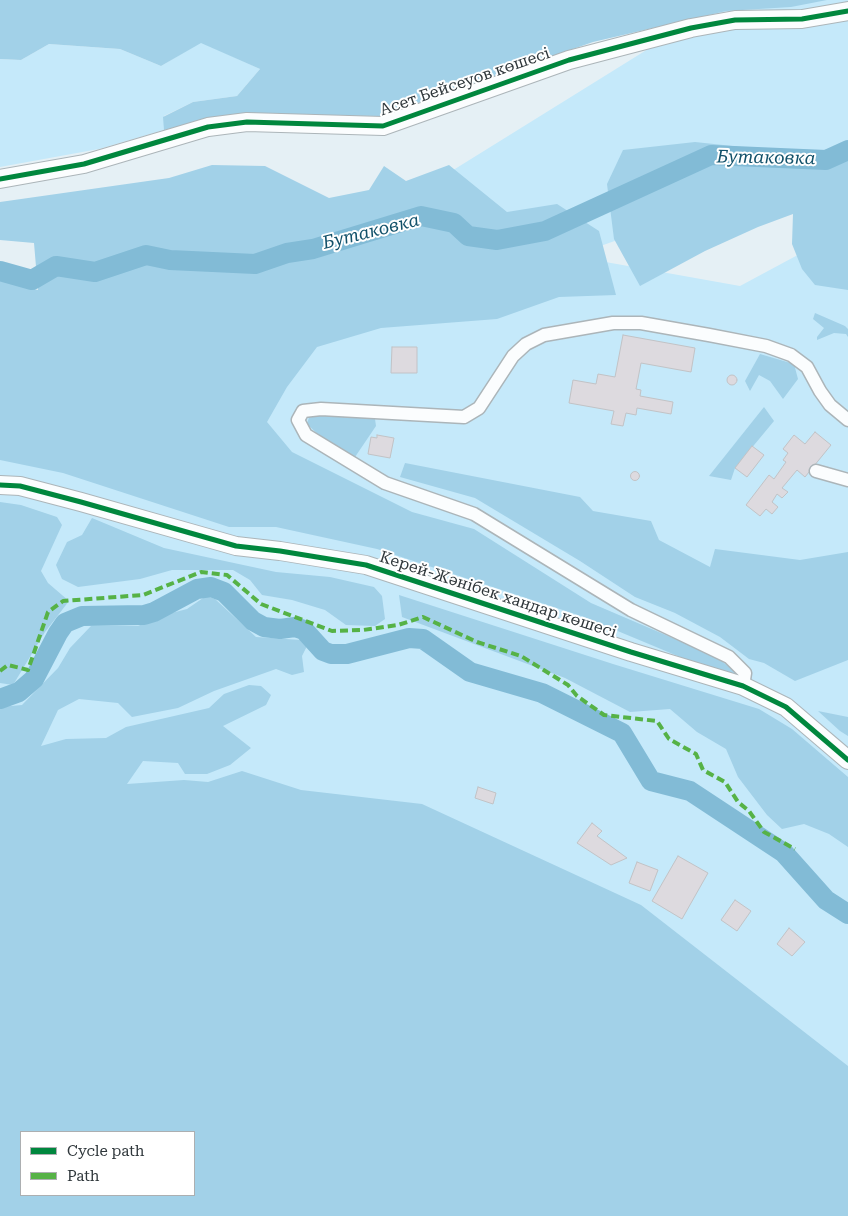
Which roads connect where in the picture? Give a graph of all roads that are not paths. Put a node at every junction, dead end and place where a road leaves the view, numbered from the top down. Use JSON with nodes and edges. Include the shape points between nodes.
{"nodes":[{"id":1,"x":848,"y":11,"type":"edge"},
{"id":2,"x":0,"y":179,"type":"edge"},
{"id":3,"x":848,"y":420,"type":"edge"},
{"id":4,"x":816,"y":471,"type":"dead end"},
{"id":5,"x":848,"y":480,"type":"edge"},
{"id":6,"x":0,"y":485,"type":"edge"},
{"id":7,"x":744,"y":686,"type":"junction"},
{"id":8,"x":848,"y":760,"type":"edge"}],
"edges":[{"from":1,"to":2,"type":"main road","name":"Асет Бейсеуов көшесі","via":[[802,19],[735,20],[691,28],[569,60],[383,126],[247,122],[208,127],[84,164]]},
{"from":3,"to":7,"type":"street","via":[[830,405],[807,367],[791,355],[766,346],[709,335],[641,324],[612,323],[544,335],[526,344],[513,356],[479,408],[464,417],[321,409],[303,411],[298,420],[306,435],[384,483],[474,514],[631,610],[729,657],[745,673]]},
{"from":4,"to":5,"type":"street"},
{"from":6,"to":7,"type":"main road","name":"Керей-Жәнібек хандар көшесі","via":[[20,486],[236,546],[366,565]]},
{"from":7,"to":8,"type":"main road","name":"Керей-Жәнібек хандар көшесі","via":[[786,708]]}]}
